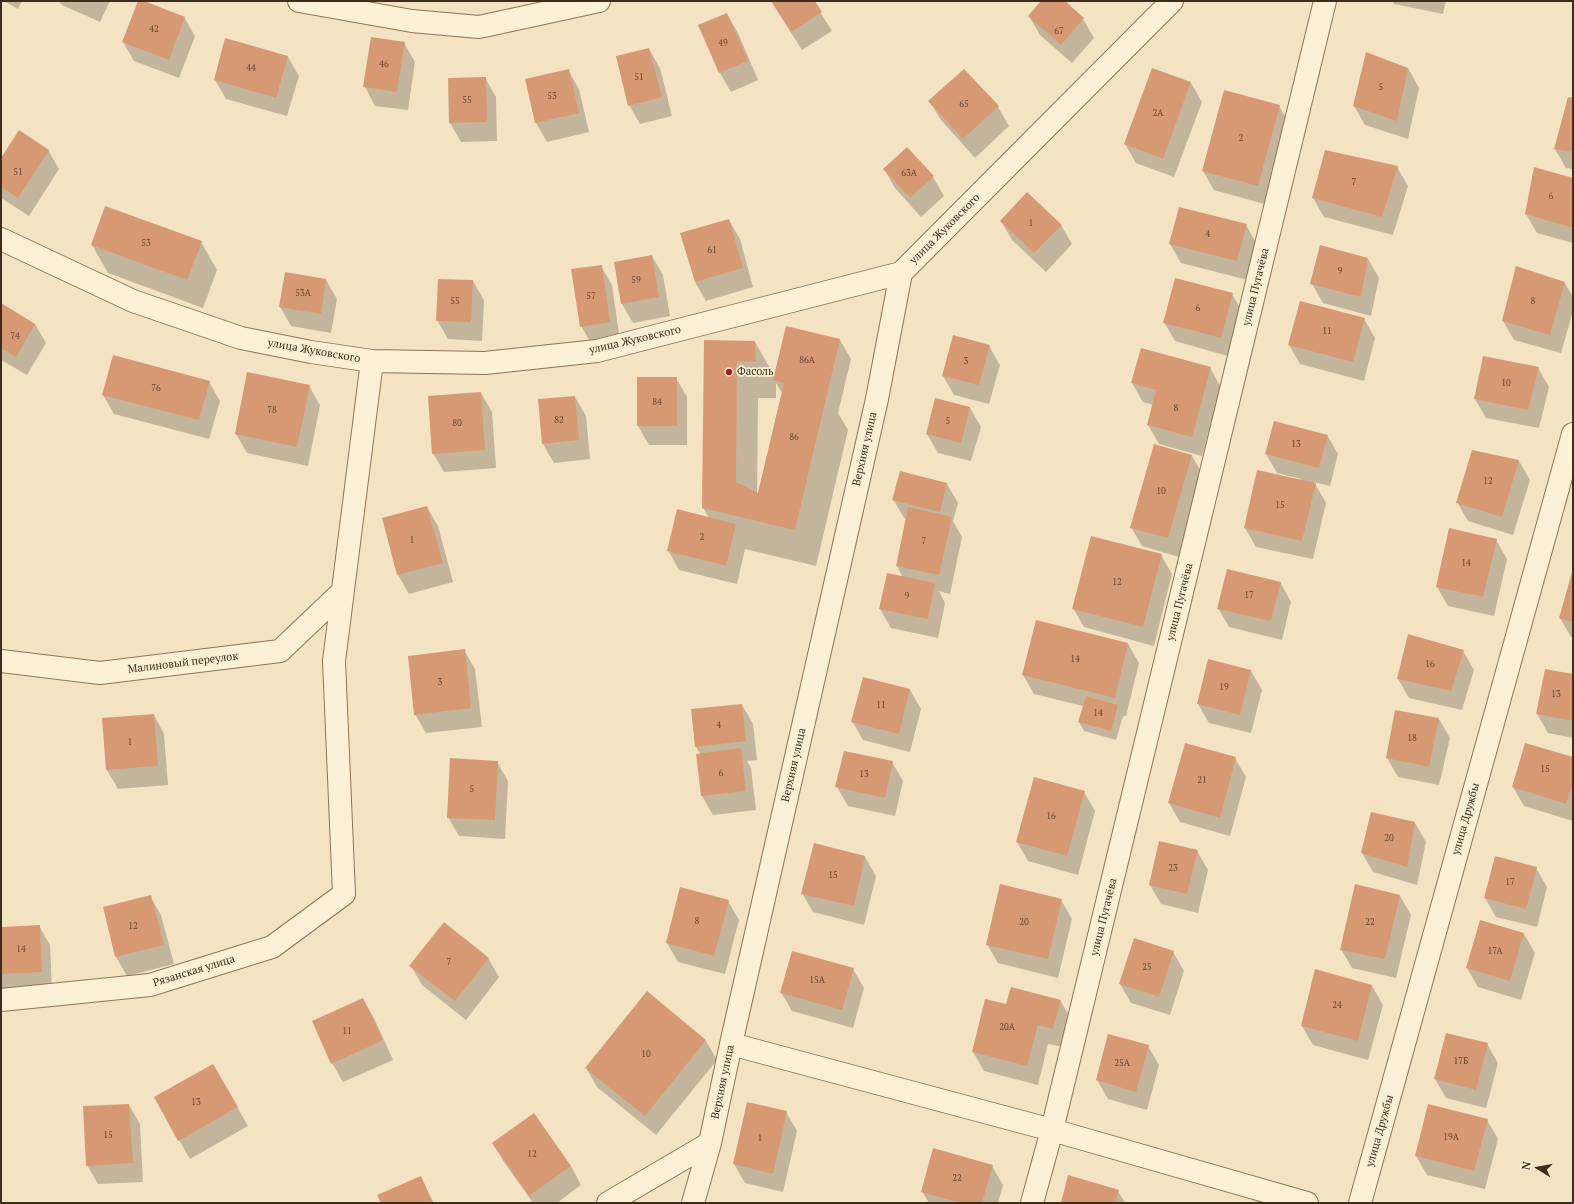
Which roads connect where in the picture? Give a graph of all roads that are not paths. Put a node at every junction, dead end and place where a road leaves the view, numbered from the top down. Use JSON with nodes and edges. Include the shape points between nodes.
{"nodes":[{"id":1,"x":299,"y":1,"type":"edge"},
{"id":2,"x":599,"y":1,"type":"edge"},
{"id":3,"x":1172,"y":1,"type":"edge"},
{"id":4,"x":1325,"y":1,"type":"edge"},
{"id":5,"x":1,"y":239,"type":"edge"},
{"id":6,"x":901,"y":273,"type":"junction"},
{"id":7,"x":372,"y":361,"type":"junction"},
{"id":8,"x":1573,"y":434,"type":"edge"},
{"id":9,"x":342,"y":592,"type":"junction"},
{"id":10,"x":1,"y":661,"type":"edge"},
{"id":11,"x":1,"y":1000,"type":"edge"},
{"id":12,"x":731,"y":1044,"type":"junction"},
{"id":13,"x":1052,"y":1130,"type":"junction"},
{"id":14,"x":710,"y":1143,"type":"junction"},
{"id":15,"x":608,"y":1203,"type":"edge"},
{"id":16,"x":694,"y":1203,"type":"edge"},
{"id":17,"x":1032,"y":1203,"type":"edge"},
{"id":18,"x":1307,"y":1203,"type":"edge"},
{"id":19,"x":1360,"y":1203,"type":"edge"}],
"edges":[{"from":1,"to":2,"type":"street","via":[[412,21],[479,27]]},
{"from":3,"to":6,"type":"street","name":"улица Жуковского"},
{"from":4,"to":13,"type":"street","name":"улица Пугачёва"},
{"from":5,"to":7,"type":"street","name":"улица Жуковского","via":[[132,301],[241,338]]},
{"from":6,"to":7,"type":"street","name":"улица Жуковского","via":[[597,350],[485,363]]},
{"from":6,"to":12,"type":"street","name":"Верхняя улица","via":[[877,399]]},
{"from":7,"to":9,"type":"street"},
{"from":8,"to":19,"type":"street","name":"улица Дружбы"},
{"from":9,"to":10,"type":"street","name":"Малиновый переулок","via":[[280,651],[100,673]]},
{"from":9,"to":11,"type":"street","name":"Рязанская улица","via":[[334,662],[344,894],[272,947],[150,985]]},
{"from":12,"to":13,"type":"street"},
{"from":12,"to":14,"type":"street","name":"Верхняя улица"},
{"from":13,"to":17,"type":"street","name":"улица Пугачёва"},
{"from":13,"to":18,"type":"street"},
{"from":14,"to":15,"type":"street"},
{"from":14,"to":16,"type":"street","name":"Верхняя улица"}]}
